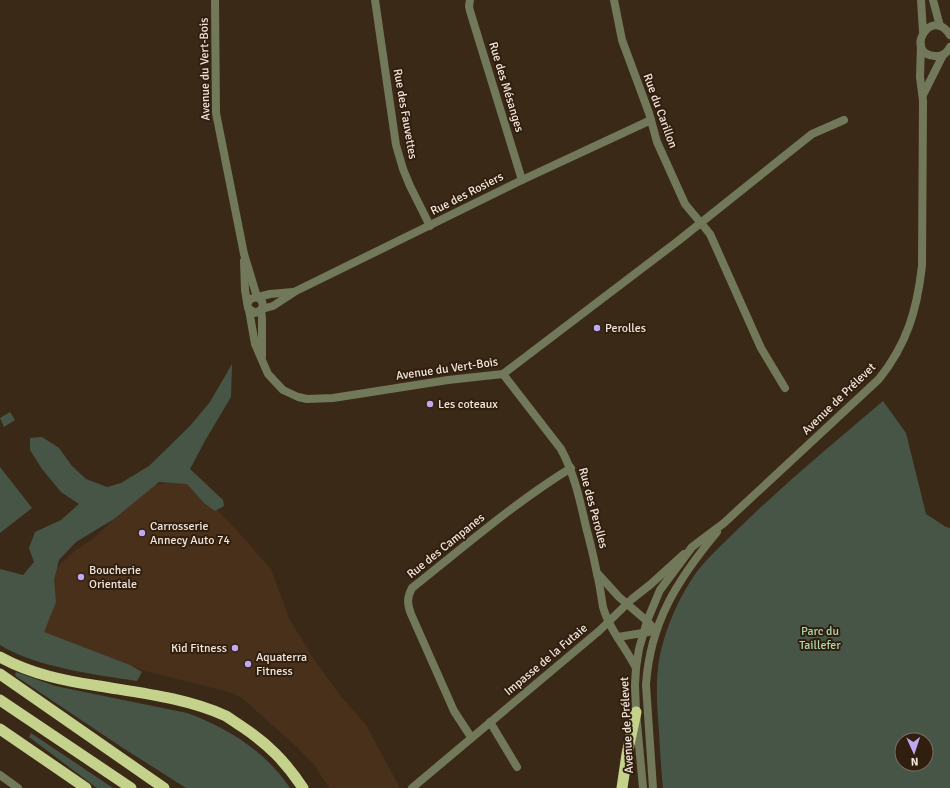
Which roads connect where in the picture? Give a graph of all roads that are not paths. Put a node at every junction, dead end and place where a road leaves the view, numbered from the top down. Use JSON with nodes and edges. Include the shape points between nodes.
{"nodes":[{"id":1,"x":216,"y":0,"type":"edge"},
{"id":2,"x":375,"y":0,"type":"edge"},
{"id":3,"x":470,"y":0,"type":"edge"},
{"id":4,"x":921,"y":0,"type":"edge"},
{"id":5,"x":933,"y":0,"type":"edge"},
{"id":6,"x":614,"y":3,"type":"edge"},
{"id":7,"x":940,"y":26,"type":"junction"},
{"id":8,"x":923,"y":32,"type":"junction"},
{"id":9,"x":949,"y":32,"type":"edge"},
{"id":10,"x":921,"y":45,"type":"junction"},
{"id":11,"x":948,"y":50,"type":"edge"},
{"id":12,"x":923,"y":95,"type":"junction"},
{"id":13,"x":651,"y":120,"type":"junction"},
{"id":14,"x":844,"y":120,"type":"dead end"},
{"id":15,"x":522,"y":180,"type":"junction"},
{"id":16,"x":701,"y":224,"type":"junction"},
{"id":17,"x":430,"y":226,"type":"junction"},
{"id":18,"x":244,"y":254,"type":"junction"},
{"id":19,"x":296,"y":291,"type":"junction"},
{"id":20,"x":257,"y":297,"type":"junction"},
{"id":21,"x":248,"y":306,"type":"junction"},
{"id":22,"x":262,"y":309,"type":"junction"},
{"id":23,"x":262,"y":359,"type":"junction"},
{"id":24,"x":503,"y":374,"type":"junction"},
{"id":25,"x":785,"y":388,"type":"dead end"},
{"id":26,"x":570,"y":468,"type":"junction"},
{"id":27,"x":724,"y":523,"type":"junction"},
{"id":28,"x":692,"y":547,"type":"junction"},
{"id":29,"x":597,"y":573,"type":"junction"},
{"id":30,"x":627,"y":604,"type":"junction"},
{"id":31,"x":608,"y":621,"type":"junction"},
{"id":32,"x":647,"y":621,"type":"junction"},
{"id":33,"x":656,"y":631,"type":"junction"},
{"id":34,"x":644,"y":633,"type":"junction"},
{"id":35,"x":618,"y":637,"type":"junction"},
{"id":36,"x":0,"y":657,"type":"edge"},
{"id":37,"x":636,"y":668,"type":"junction"},
{"id":38,"x":0,"y":674,"type":"edge"},
{"id":39,"x":0,"y":700,"type":"edge"},
{"id":40,"x":636,"y":712,"type":"junction"},
{"id":41,"x":490,"y":722,"type":"junction"},
{"id":42,"x":0,"y":723,"type":"edge"},
{"id":43,"x":0,"y":729,"type":"edge"},
{"id":44,"x":471,"y":738,"type":"junction"},
{"id":45,"x":517,"y":766,"type":"dead end"},
{"id":46,"x":0,"y":775,"type":"edge"},
{"id":47,"x":67,"y":775,"type":"junction"},
{"id":48,"x":18,"y":788,"type":"edge"},
{"id":49,"x":86,"y":788,"type":"edge"},
{"id":50,"x":131,"y":788,"type":"edge"},
{"id":51,"x":164,"y":788,"type":"edge"},
{"id":52,"x":303,"y":788,"type":"edge"},
{"id":53,"x":412,"y":788,"type":"edge"},
{"id":54,"x":622,"y":788,"type":"edge"},
{"id":55,"x":643,"y":788,"type":"edge"},
{"id":56,"x":653,"y":788,"type":"edge"}],
"edges":[{"from":1,"to":18,"type":"street","name":"Avenue du Vert-Bois","via":[[216,113]]},
{"from":2,"to":17,"type":"street","name":"Rue des Fauvettes","via":[[399,156],[410,186]]},
{"from":3,"to":15,"type":"street","name":"Rue des Mésanges","via":[[470,11]]},
{"from":4,"to":8,"type":"street"},
{"from":5,"to":7,"type":"street"},
{"from":6,"to":13,"type":"street","name":"Rue du Carillon","via":[[622,40]]},
{"from":7,"to":8,"type":"street","via":[[931,26]]},
{"from":7,"to":9,"type":"street"},
{"from":8,"to":10,"type":"street","name":"Avenue de Prélevet"},
{"from":10,"to":11,"type":"street","via":[[930,55],[938,56]]},
{"from":10,"to":12,"type":"street","name":"Avenue de Prélevet","via":[[920,76]]},
{"from":11,"to":12,"type":"street","name":"Avenue de Prélevet"},
{"from":12,"to":27,"type":"street","name":"Avenue de Prélevet","via":[[922,266],[919,292],[910,327],[891,364],[879,379]]},
{"from":13,"to":15,"type":"street","name":"Rue des Rosiers"},
{"from":13,"to":16,"type":"street","name":"Rue du Carillon","via":[[657,142],[685,204]]},
{"from":14,"to":16,"type":"street","via":[[812,134]]},
{"from":15,"to":17,"type":"street","name":"Rue des Rosiers"},
{"from":16,"to":24,"type":"street","name":"Avenue du Vert-Bois"},
{"from":16,"to":25,"type":"street","name":"Rue du Carillon","via":[[710,234],[761,348]]},
{"from":17,"to":19,"type":"street","name":"Rue des Rosiers"},
{"from":18,"to":20,"type":"street","name":"Avenue du Vert-Bois"},
{"from":18,"to":21,"type":"street","name":"Avenue du Vert-Bois"},
{"from":19,"to":20,"type":"street","name":"Rue des Rosiers"},
{"from":19,"to":22,"type":"street","name":"Rue des Rosiers","via":[[274,306]]},
{"from":20,"to":21,"type":"street","via":[[250,299]]},
{"from":20,"to":22,"type":"street","via":[[264,303]]},
{"from":21,"to":22,"type":"street","via":[[255,313]]},
{"from":21,"to":23,"type":"street","name":"Avenue du Vert-Bois","via":[[255,344]]},
{"from":22,"to":23,"type":"street","name":"Avenue du Vert-Bois"},
{"from":23,"to":24,"type":"street","name":"Avenue du Vert-Bois","via":[[268,374],[283,390],[307,399],[333,398]]},
{"from":24,"to":26,"type":"street","name":"Rue des Perolles","via":[[561,449]]},
{"from":26,"to":29,"type":"street","name":"Rue des Perolles"},
{"from":26,"to":44,"type":"street","name":"Rue des Campanes","via":[[505,515],[410,592],[407,601],[416,628],[454,711]]},
{"from":27,"to":28,"type":"street","name":"Avenue de Prélevet"},
{"from":27,"to":33,"type":"street","name":"Avenue de Prélevet","via":[[700,552],[671,595]]},
{"from":28,"to":30,"type":"street","name":"Impasse de la Futaie"},
{"from":28,"to":32,"type":"street","name":"Avenue de Prélevet","via":[[660,590]]},
{"from":29,"to":30,"type":"street","name":"Rue des Perolles"},
{"from":29,"to":31,"type":"street","name":"Rue des Perolles"},
{"from":30,"to":31,"type":"street","name":"Impasse de la Futaie"},
{"from":30,"to":32,"type":"street","name":"Rue des Perolles"},
{"from":31,"to":35,"type":"street","name":"Rue des Perolles"},
{"from":31,"to":41,"type":"street","name":"Impasse de la Futaie"},
{"from":32,"to":33,"type":"street","name":"Rue des Perolles"},
{"from":32,"to":34,"type":"street","name":"Avenue de Prélevet"},
{"from":33,"to":34,"type":"street"},
{"from":33,"to":56,"type":"street","name":"Avenue de Prélevet","via":[[646,685]]},
{"from":34,"to":35,"type":"street"},
{"from":34,"to":37,"type":"street","name":"Avenue de Prélevet"},
{"from":35,"to":37,"type":"street","name":"Rue des Perolles"},
{"from":36,"to":52,"type":"highway","via":[[40,674],[66,681],[158,696],[198,706],[227,717],[278,755]]},
{"from":37,"to":40,"type":"street","name":"Avenue de Prélevet"},
{"from":38,"to":51,"type":"highway"},
{"from":39,"to":50,"type":"highway"},
{"from":40,"to":54,"type":"highway"},
{"from":40,"to":55,"type":"street","name":"Avenue de Prélevet"},
{"from":41,"to":44,"type":"street","name":"Impasse de la Futaie"},
{"from":41,"to":45,"type":"street"},
{"from":42,"to":47,"type":"highway"},
{"from":43,"to":47,"type":"highway"},
{"from":44,"to":53,"type":"street","name":"Impasse de la Futaie"},
{"from":46,"to":48,"type":"street"},
{"from":47,"to":49,"type":"highway"}]}
